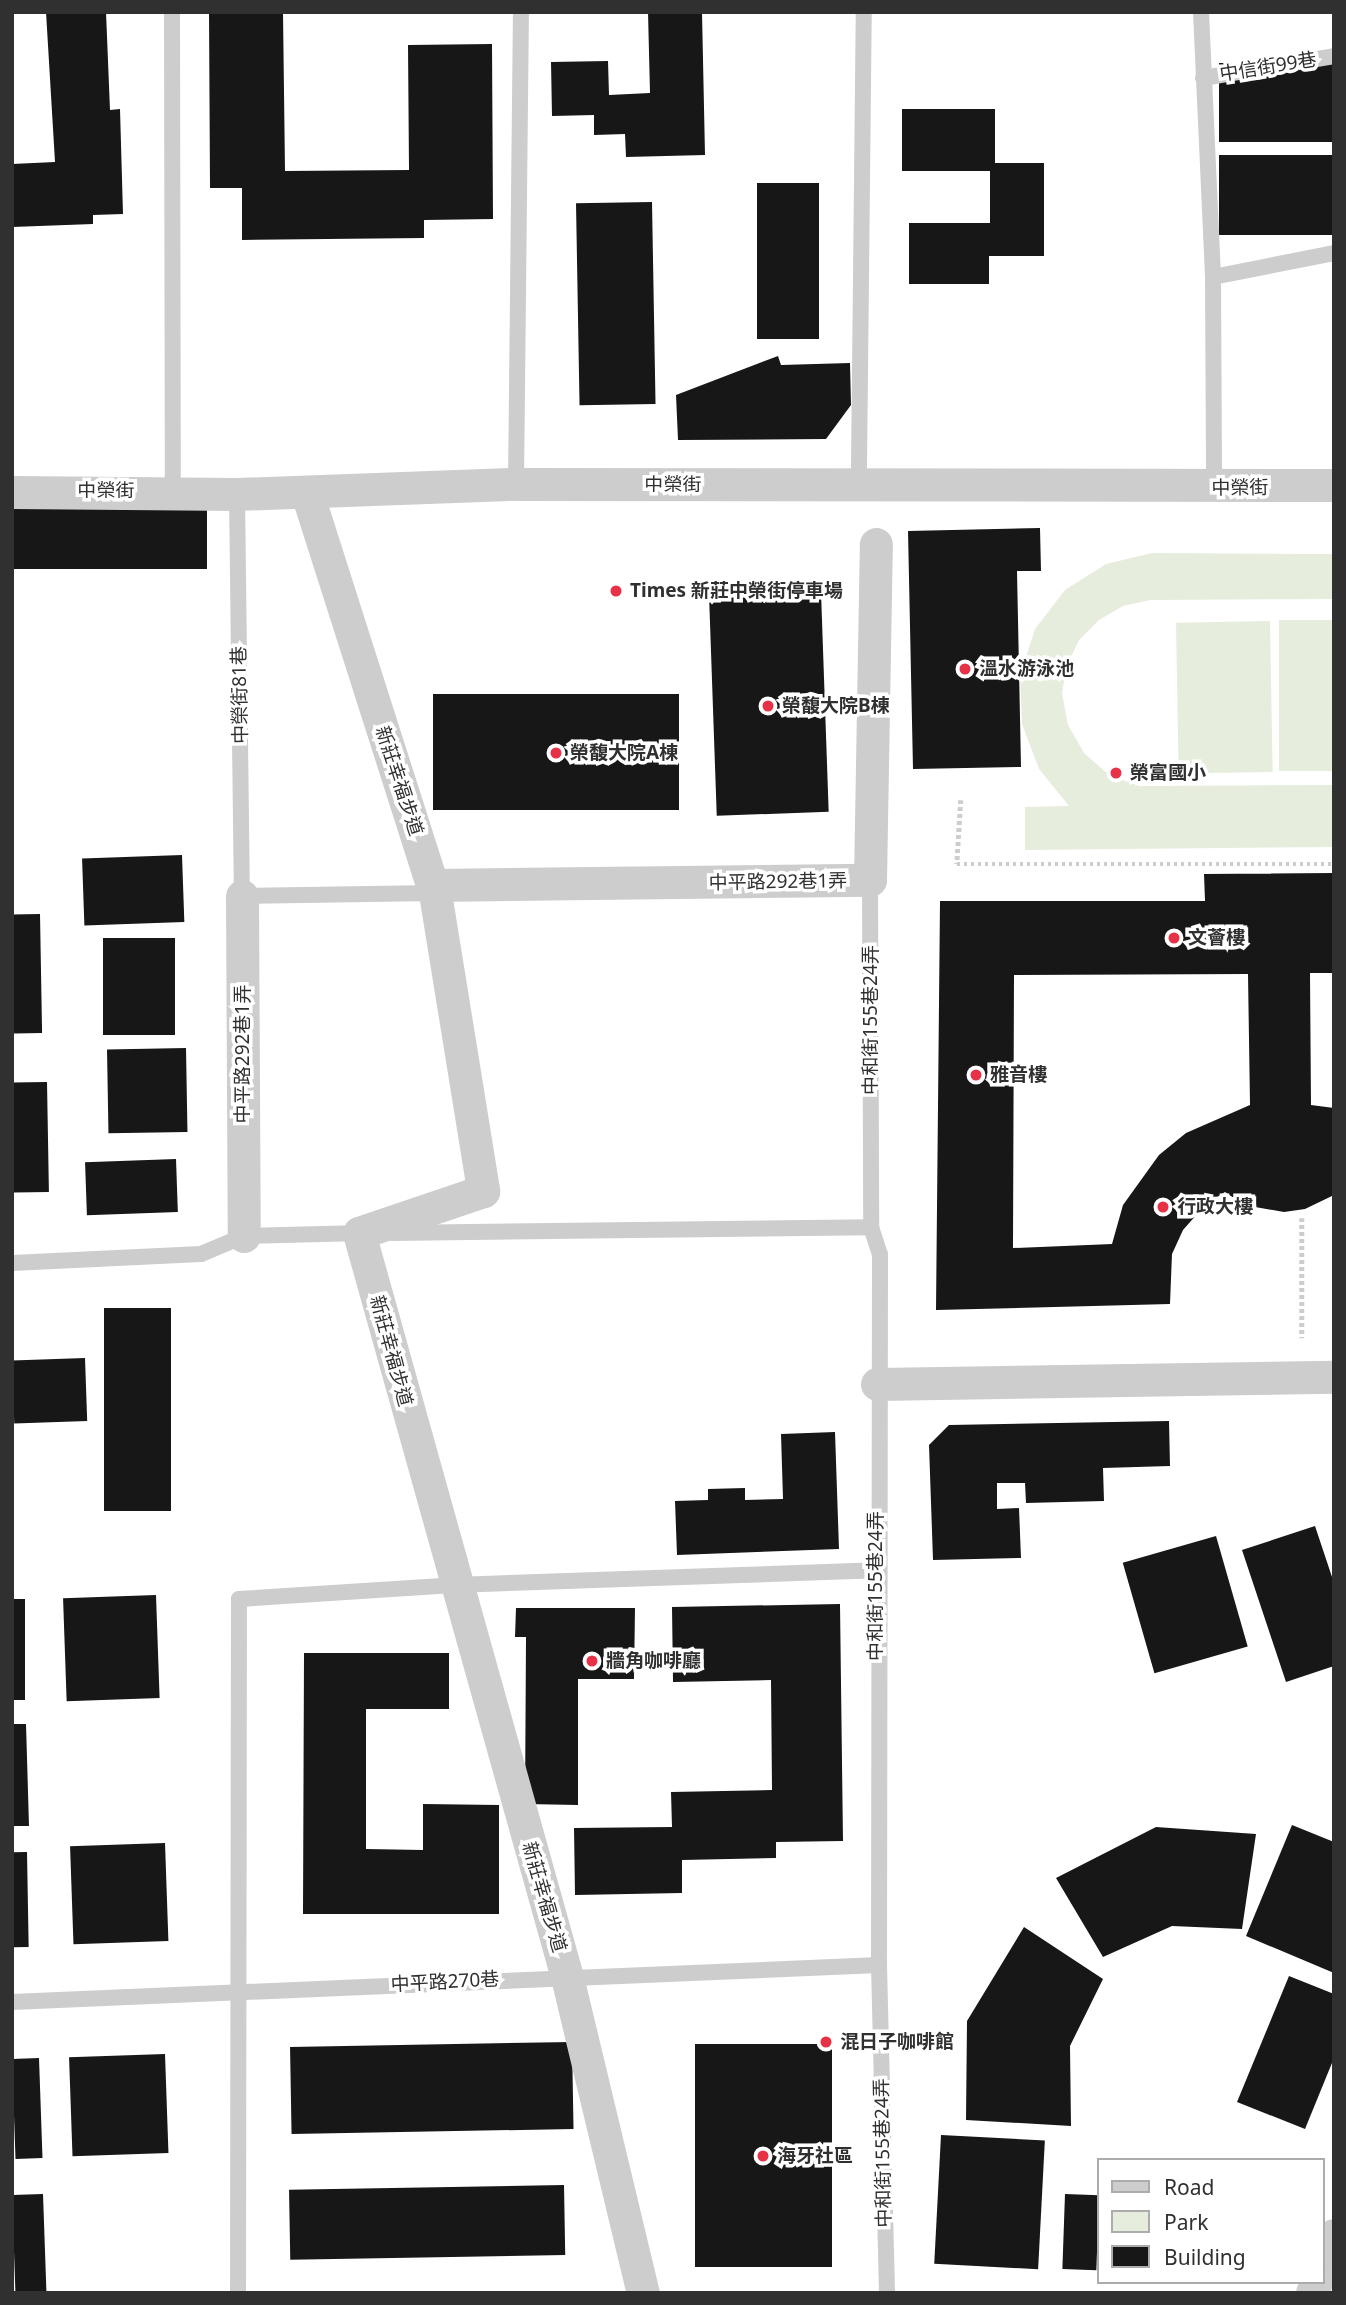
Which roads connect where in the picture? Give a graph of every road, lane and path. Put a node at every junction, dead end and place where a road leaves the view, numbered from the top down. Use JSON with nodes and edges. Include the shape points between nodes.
{"nodes":[{"id":1,"x":172,"y":12,"type":"edge"},
{"id":2,"x":521,"y":12,"type":"edge"},
{"id":3,"x":864,"y":12,"type":"edge"},
{"id":4,"x":1201,"y":12,"type":"edge"},
{"id":5,"x":1334,"y":56,"type":"edge"},
{"id":6,"x":1203,"y":78,"type":"junction"},
{"id":7,"x":1334,"y":253,"type":"edge"},
{"id":8,"x":1213,"y":277,"type":"junction"},
{"id":9,"x":859,"y":467,"type":"dead end"},
{"id":10,"x":516,"y":484,"type":"junction"},
{"id":11,"x":1334,"y":485,"type":"edge"},
{"id":12,"x":1214,"y":488,"type":"junction"},
{"id":13,"x":173,"y":491,"type":"junction"},
{"id":14,"x":12,"y":492,"type":"edge"},
{"id":15,"x":307,"y":493,"type":"junction"},
{"id":16,"x":237,"y":494,"type":"junction"},
{"id":17,"x":876,"y":544,"type":"dead end"},
{"id":18,"x":961,"y":800,"type":"dead end"},
{"id":19,"x":1334,"y":864,"type":"edge"},
{"id":20,"x":870,"y":880,"type":"junction"},
{"id":21,"x":433,"y":889,"type":"junction"},
{"id":22,"x":242,"y":896,"type":"junction"},
{"id":23,"x":1302,"y":1218,"type":"dead end"},
{"id":24,"x":872,"y":1227,"type":"junction"},
{"id":25,"x":359,"y":1233,"type":"junction"},
{"id":26,"x":244,"y":1236,"type":"junction"},
{"id":27,"x":12,"y":1263,"type":"edge"},
{"id":28,"x":1302,"y":1338,"type":"dead end"},
{"id":29,"x":1334,"y":1377,"type":"edge"},
{"id":30,"x":877,"y":1384,"type":"junction"},
{"id":31,"x":876,"y":1570,"type":"junction"},
{"id":32,"x":454,"y":1586,"type":"junction"},
{"id":33,"x":879,"y":1965,"type":"junction"},
{"id":34,"x":567,"y":1977,"type":"junction"},
{"id":35,"x":240,"y":1992,"type":"junction"},
{"id":36,"x":12,"y":2002,"type":"edge"},
{"id":37,"x":1334,"y":2235,"type":"edge"},
{"id":38,"x":1325,"y":2258,"type":"edge"},
{"id":39,"x":238,"y":2293,"type":"edge"},
{"id":40,"x":643,"y":2293,"type":"edge"},
{"id":41,"x":887,"y":2293,"type":"edge"}],
"edges":[{"from":1,"to":13,"type":"lane"},
{"from":2,"to":10,"type":"lane"},
{"from":3,"to":9,"type":"lane"},
{"from":4,"to":6,"type":"lane"},
{"from":5,"to":6,"type":"lane","name":"中信街99巷"},
{"from":6,"to":8,"type":"lane"},
{"from":7,"to":8,"type":"lane"},
{"from":8,"to":12,"type":"lane"},
{"from":10,"to":12,"type":"street","name":"中榮街"},
{"from":10,"to":15,"type":"street","name":"中榮街"},
{"from":11,"to":12,"type":"street","name":"中榮街"},
{"from":13,"to":14,"type":"street","name":"中榮街"},
{"from":13,"to":16,"type":"street","name":"中榮街"},
{"from":15,"to":16,"type":"street","name":"中榮街"},
{"from":15,"to":21,"type":"street","name":"新莊幸福步道"},
{"from":16,"to":22,"type":"lane","name":"中榮街81巷"},
{"from":17,"to":20,"type":"street","name":"中平路292巷1弄"},
{"from":18,"to":19,"type":"path","via":[[957,864]]},
{"from":20,"to":21,"type":"street","name":"中平路292巷1弄"},
{"from":20,"to":24,"type":"lane","name":"中和街155巷24弄"},
{"from":21,"to":22,"type":"lane","name":"中平路292巷1弄"},
{"from":21,"to":25,"type":"street","name":"新莊幸福步道","via":[[483,1191]]},
{"from":22,"to":26,"type":"street","name":"中平路292巷1弄"},
{"from":23,"to":28,"type":"path"},
{"from":24,"to":25,"type":"lane"},
{"from":24,"to":30,"type":"lane","name":"中和街155巷24弄","via":[[880,1254]]},
{"from":25,"to":26,"type":"lane"},
{"from":25,"to":32,"type":"street","name":"新莊幸福步道"},
{"from":26,"to":27,"type":"lane","via":[[201,1254]]},
{"from":29,"to":30,"type":"street"},
{"from":30,"to":31,"type":"lane","name":"中和街155巷24弄"},
{"from":31,"to":32,"type":"lane"},
{"from":31,"to":33,"type":"lane","name":"中和街155巷24弄"},
{"from":32,"to":34,"type":"street","name":"新莊幸福步道"},
{"from":32,"to":35,"type":"lane","via":[[239,1599]]},
{"from":33,"to":34,"type":"lane","name":"中平路270巷"},
{"from":33,"to":41,"type":"lane","name":"中和街155巷24弄"},
{"from":34,"to":35,"type":"lane","name":"中平路270巷"},
{"from":34,"to":40,"type":"street","name":"新莊幸福步道"},
{"from":35,"to":36,"type":"lane","name":"中平路270巷"},
{"from":35,"to":39,"type":"lane"},
{"from":37,"to":38,"type":"street"}]}
